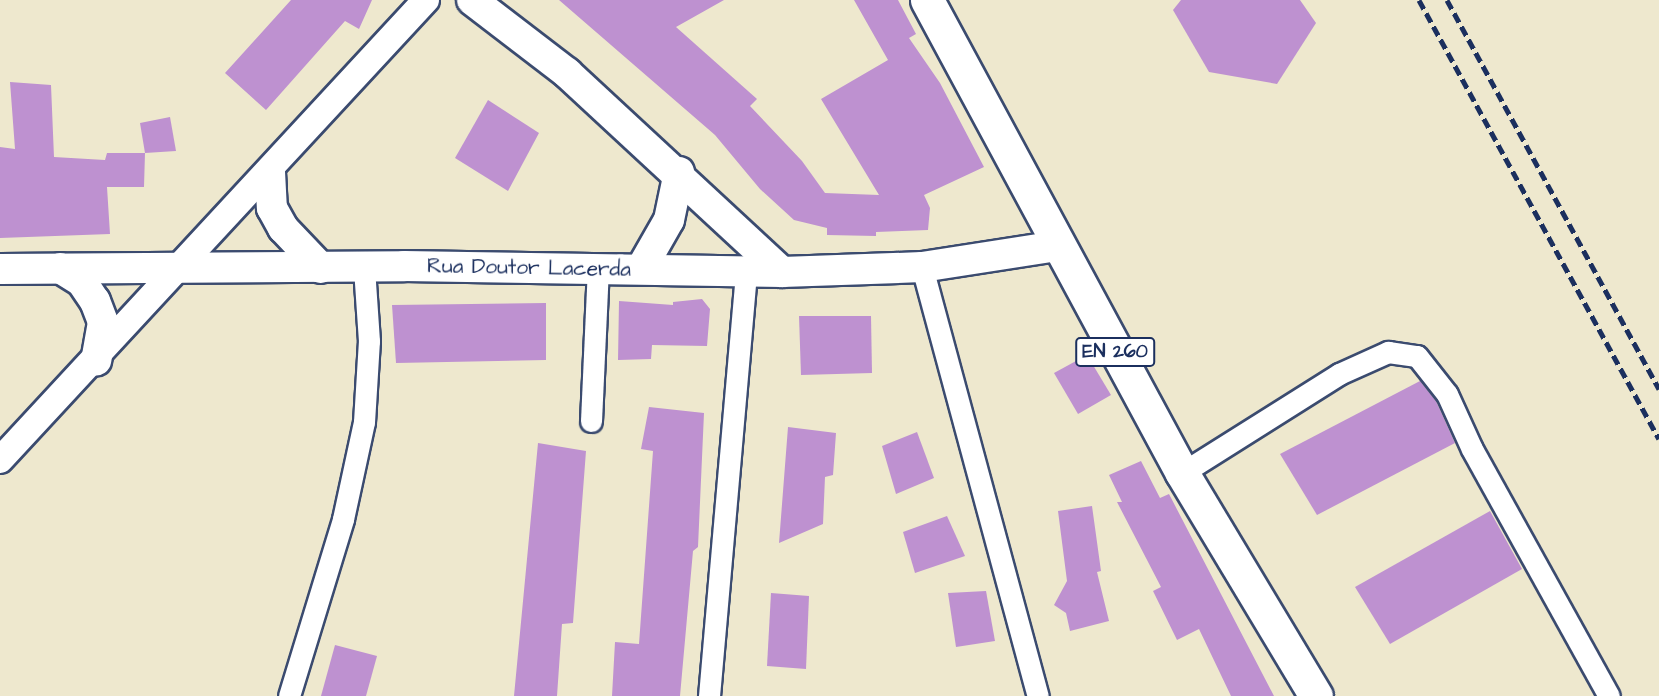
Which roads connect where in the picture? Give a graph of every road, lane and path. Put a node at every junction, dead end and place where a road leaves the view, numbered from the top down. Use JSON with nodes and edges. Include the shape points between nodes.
{"nodes":[{"id":1,"x":426,"y":0,"type":"edge"},
{"id":2,"x":472,"y":0,"type":"edge"},
{"id":3,"x":927,"y":0,"type":"edge"},
{"id":4,"x":270,"y":172,"type":"junction"},
{"id":5,"x":679,"y":172,"type":"junction"},
{"id":6,"x":1057,"y":246,"type":"junction"},
{"id":7,"x":922,"y":267,"type":"junction"},
{"id":8,"x":60,"y":268,"type":"junction"},
{"id":9,"x":321,"y":268,"type":"junction"},
{"id":10,"x":364,"y":268,"type":"junction"},
{"id":11,"x":0,"y":269,"type":"edge"},
{"id":12,"x":598,"y":269,"type":"junction"},
{"id":13,"x":641,"y":269,"type":"junction"},
{"id":14,"x":746,"y":270,"type":"junction"},
{"id":15,"x":178,"y":271,"type":"junction"},
{"id":16,"x":782,"y":272,"type":"junction"},
{"id":17,"x":96,"y":360,"type":"junction"},
{"id":18,"x":591,"y":421,"type":"dead end"},
{"id":19,"x":0,"y":460,"type":"edge"},
{"id":20,"x":1182,"y":473,"type":"junction"},
{"id":21,"x":289,"y":696,"type":"edge"},
{"id":22,"x":709,"y":696,"type":"edge"},
{"id":23,"x":1038,"y":696,"type":"edge"},
{"id":24,"x":1316,"y":696,"type":"edge"},
{"id":25,"x":1609,"y":696,"type":"edge"}],
"edges":[{"from":1,"to":4,"type":"street"},
{"from":2,"to":5,"type":"main road","via":[[527,39]]},
{"from":3,"to":6,"type":"main road","number":"EN 260"},
{"from":4,"to":9,"type":"main road","via":[[277,218]]},
{"from":4,"to":15,"type":"street"},
{"from":5,"to":13,"type":"main road","via":[[669,220]]},
{"from":5,"to":16,"type":"main road"},
{"from":6,"to":7,"type":"main road","name":"Rua Doutor Lacerda"},
{"from":6,"to":20,"type":"main road","number":"EN 260"},
{"from":7,"to":16,"type":"main road","name":"Rua Doutor Lacerda"},
{"from":7,"to":23,"type":"street"},
{"from":8,"to":11,"type":"main road","name":"Rua Doutor Lacerda"},
{"from":8,"to":15,"type":"main road","name":"Rua Doutor Lacerda"},
{"from":8,"to":17,"type":"main road","via":[[82,282],[95,301],[103,322]]},
{"from":9,"to":10,"type":"main road","name":"Rua Doutor Lacerda"},
{"from":9,"to":15,"type":"main road","name":"Rua Doutor Lacerda"},
{"from":10,"to":12,"type":"main road","name":"Rua Doutor Lacerda"},
{"from":10,"to":21,"type":"street","via":[[369,341],[364,422],[343,519]]},
{"from":12,"to":13,"type":"main road","name":"Rua Doutor Lacerda"},
{"from":12,"to":18,"type":"street"},
{"from":13,"to":14,"type":"main road","name":"Rua Doutor Lacerda"},
{"from":14,"to":16,"type":"main road","name":"Rua Doutor Lacerda"},
{"from":14,"to":22,"type":"street"},
{"from":15,"to":17,"type":"street"},
{"from":17,"to":19,"type":"street"},
{"from":20,"to":24,"type":"main road","number":"EN 260"},
{"from":20,"to":25,"type":"street","via":[[1339,374],[1388,352],[1417,356],[1447,394],[1472,449]]}]}
